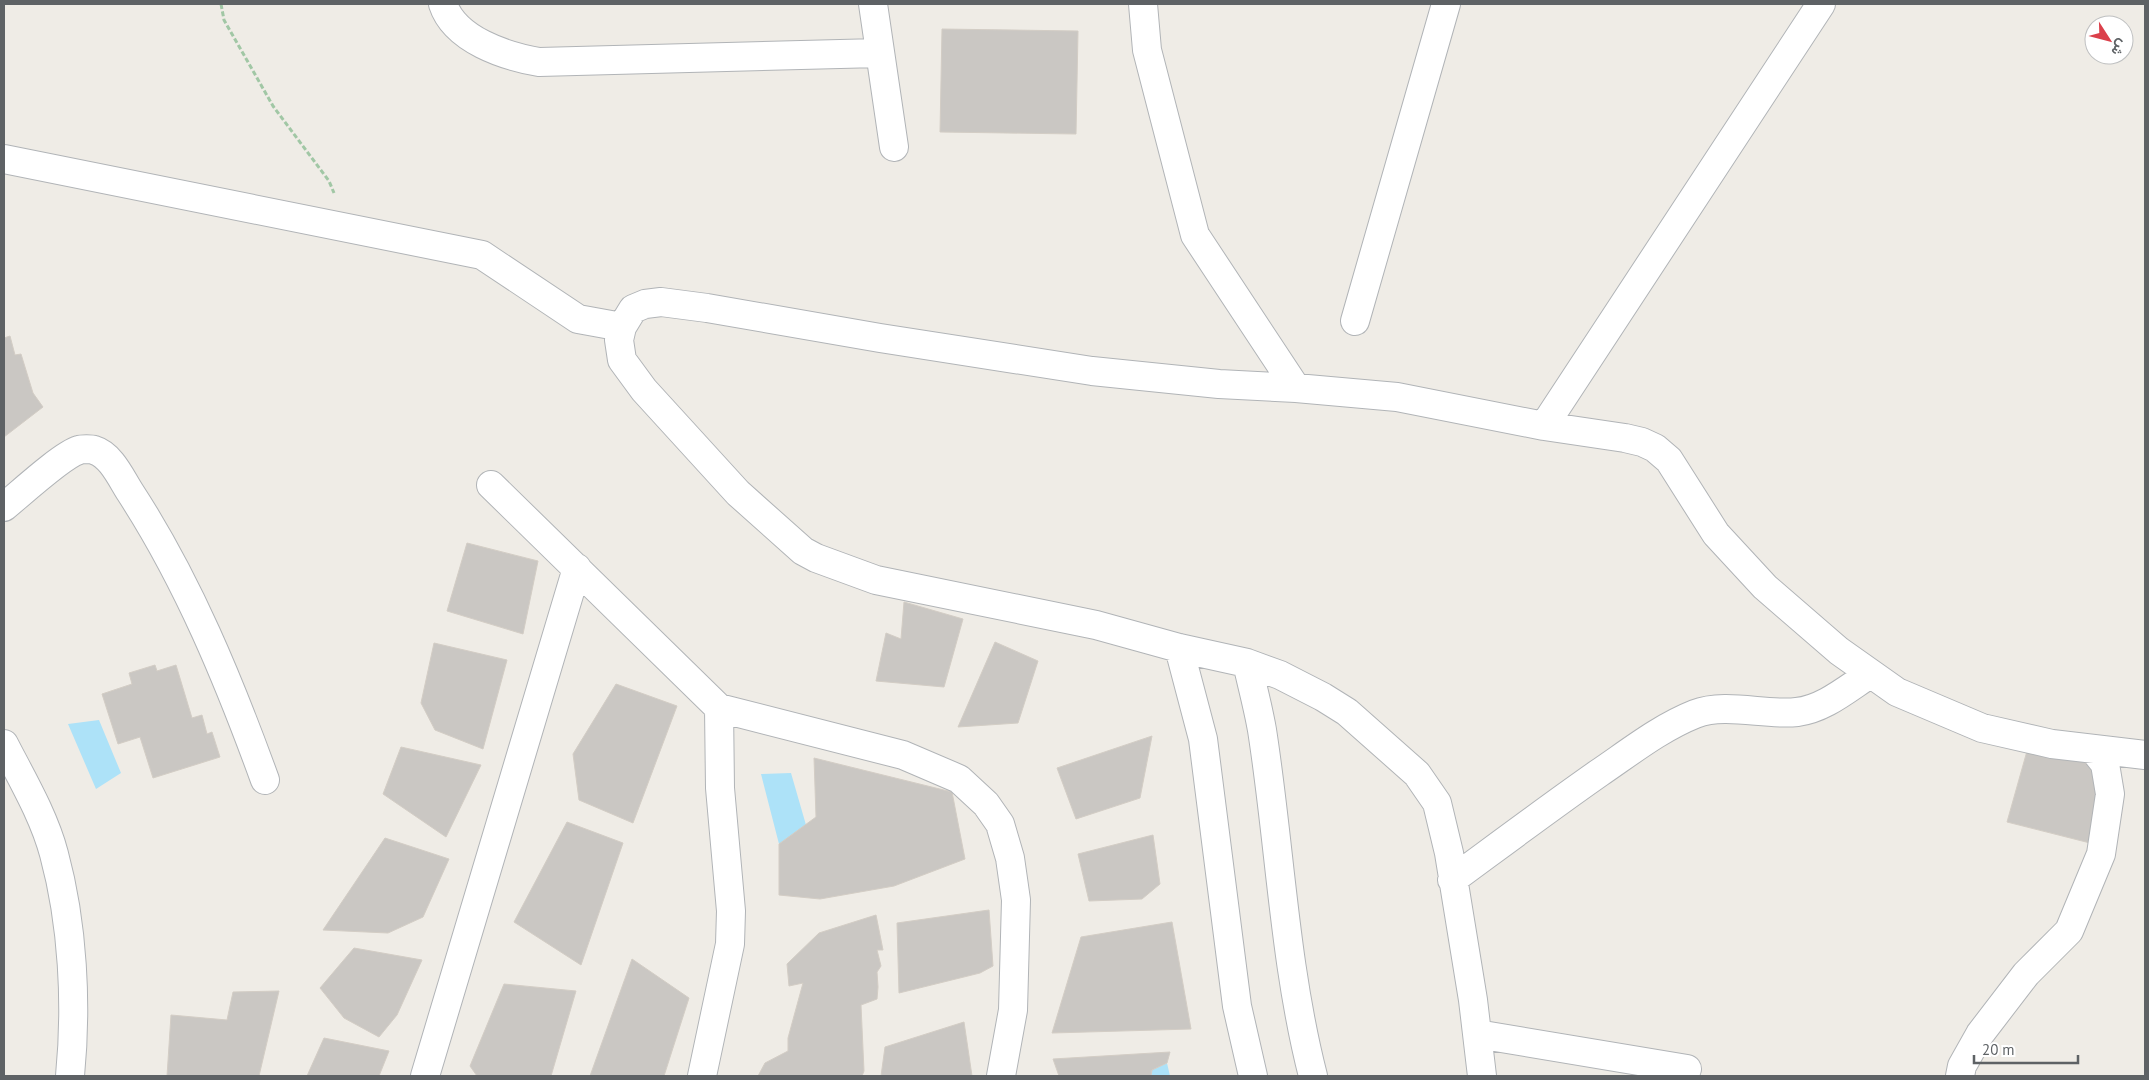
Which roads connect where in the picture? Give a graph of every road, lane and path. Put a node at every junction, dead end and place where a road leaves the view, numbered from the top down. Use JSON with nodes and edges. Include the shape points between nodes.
{"nodes":[{"id":1,"x":220,"y":4,"type":"edge"},
{"id":2,"x":443,"y":4,"type":"edge"},
{"id":3,"x":873,"y":4,"type":"edge"},
{"id":4,"x":1144,"y":4,"type":"edge"},
{"id":5,"x":1446,"y":4,"type":"edge"},
{"id":6,"x":1821,"y":4,"type":"edge"},
{"id":7,"x":879,"y":53,"type":"junction"},
{"id":8,"x":894,"y":147,"type":"dead end"},
{"id":9,"x":4,"y":159,"type":"edge"},
{"id":10,"x":351,"y":230,"type":"junction"},
{"id":11,"x":1355,"y":321,"type":"dead end"},
{"id":12,"x":622,"y":328,"type":"junction"},
{"id":13,"x":1296,"y":388,"type":"junction"},
{"id":14,"x":1544,"y":426,"type":"junction"},
{"id":15,"x":491,"y":485,"type":"dead end"},
{"id":16,"x":4,"y":507,"type":"edge"},
{"id":17,"x":577,"y":568,"type":"junction"},
{"id":18,"x":1179,"y":648,"type":"junction"},
{"id":19,"x":1247,"y":663,"type":"junction"},
{"id":20,"x":1870,"y":674,"type":"junction"},
{"id":21,"x":718,"y":708,"type":"junction"},
{"id":22,"x":4,"y":744,"type":"edge"},
{"id":23,"x":2093,"y":748,"type":"junction"},
{"id":24,"x":2145,"y":755,"type":"edge"},
{"id":25,"x":265,"y":780,"type":"dead end"},
{"id":26,"x":1452,"y":880,"type":"junction"},
{"id":27,"x":1477,"y":1034,"type":"junction"},
{"id":28,"x":1687,"y":1069,"type":"dead end"},
{"id":29,"x":70,"y":1076,"type":"edge"},
{"id":30,"x":425,"y":1076,"type":"edge"},
{"id":31,"x":702,"y":1076,"type":"edge"},
{"id":32,"x":1001,"y":1076,"type":"edge"},
{"id":33,"x":1253,"y":1076,"type":"edge"},
{"id":34,"x":1313,"y":1076,"type":"edge"},
{"id":35,"x":1482,"y":1076,"type":"edge"},
{"id":36,"x":1960,"y":1076,"type":"edge"}],
"edges":[{"from":1,"to":10,"type":"path","via":[[224,20],[273,106],[329,181]]},
{"from":2,"to":7,"type":"street","via":[[451,20],[476,40],[516,58],[539,62]]},
{"from":3,"to":7,"type":"street"},
{"from":4,"to":13,"type":"street","via":[[1146,50],[1195,235]]},
{"from":5,"to":11,"type":"street"},
{"from":6,"to":14,"type":"street"},
{"from":7,"to":8,"type":"street"},
{"from":9,"to":10,"type":"street"},
{"from":10,"to":12,"type":"street","via":[[482,254],[578,319]]},
{"from":12,"to":13,"type":"street","via":[[633,309],[662,302],[1092,371]]},
{"from":12,"to":18,"type":"street","via":[[622,360],[644,390],[738,493],[803,551],[876,580],[1096,625]]},
{"from":13,"to":14,"type":"street","via":[[1397,397]]},
{"from":14,"to":20,"type":"street","via":[[1625,438],[1654,448],[1668,460],[1716,534],[1740,562],[1807,624]]},
{"from":15,"to":17,"type":"street"},
{"from":16,"to":25,"type":"street","via":[[65,457],[79,450],[94,450],[106,457],[143,512],[188,595],[245,724]]},
{"from":17,"to":21,"type":"street"},
{"from":17,"to":30,"type":"street"},
{"from":18,"to":19,"type":"street"},
{"from":18,"to":33,"type":"street","via":[[1202,739],[1237,1006]]},
{"from":19,"to":26,"type":"street","via":[[1323,697],[1347,712],[1417,774],[1437,803]]},
{"from":19,"to":34,"type":"street","via":[[1261,727],[1284,918]]},
{"from":20,"to":23,"type":"street","via":[[1904,695],[1982,728],[2052,744]]},
{"from":20,"to":26,"type":"street","via":[[1813,709],[1698,713],[1673,724],[1576,789]]},
{"from":21,"to":31,"type":"street","via":[[720,788],[731,911],[730,944]]},
{"from":21,"to":32,"type":"street","via":[[903,755],[959,779],[986,804],[1003,832],[1016,900],[1013,1010]]},
{"from":22,"to":29,"type":"street","via":[[35,805],[54,853],[64,902],[74,1028]]},
{"from":23,"to":24,"type":"street"},
{"from":23,"to":36,"type":"street","via":[[2105,764],[2110,794],[2101,854],[2069,930],[2026,974],[1980,1034]]},
{"from":26,"to":27,"type":"street"},
{"from":27,"to":28,"type":"street"},
{"from":27,"to":35,"type":"street"}]}
